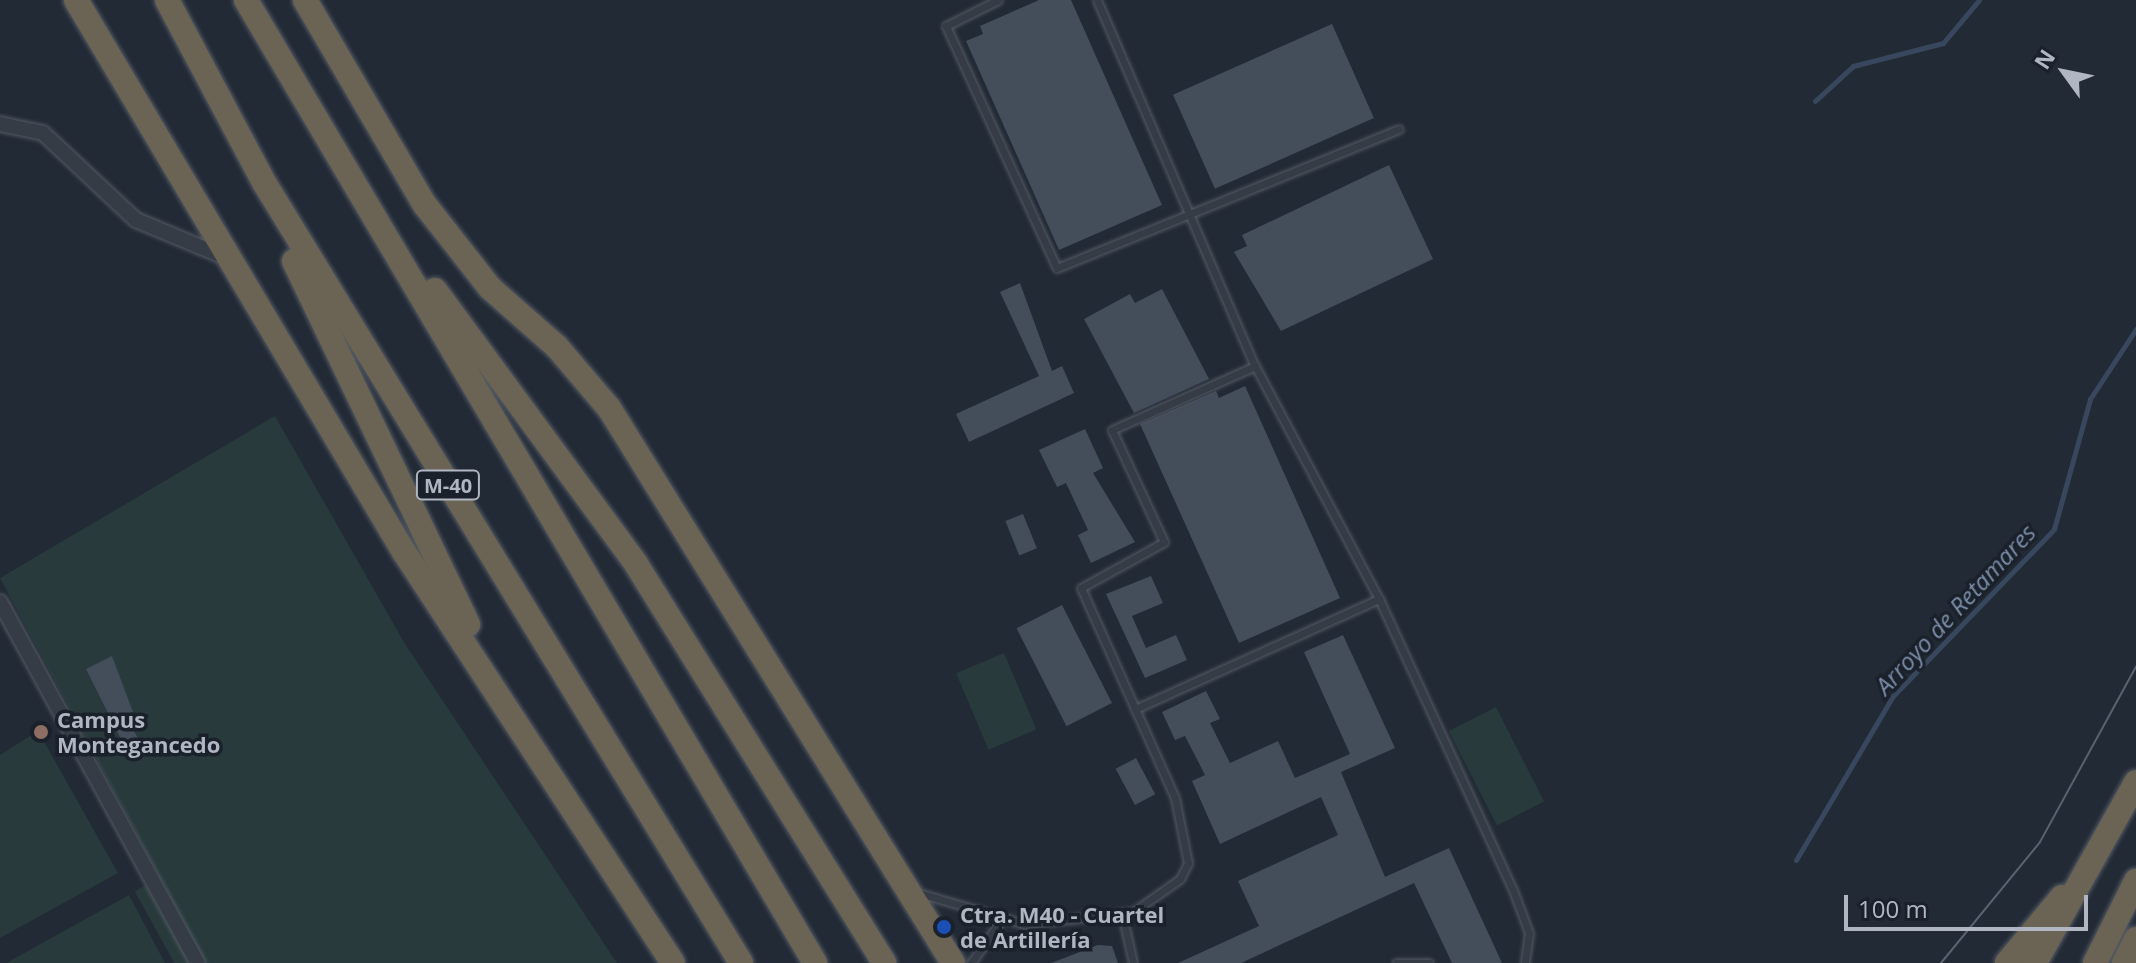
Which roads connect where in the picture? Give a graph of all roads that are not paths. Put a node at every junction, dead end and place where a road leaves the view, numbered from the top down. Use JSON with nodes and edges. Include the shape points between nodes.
{"nodes":[{"id":1,"x":76,"y":0,"type":"edge"},
{"id":2,"x":167,"y":0,"type":"edge"},
{"id":3,"x":246,"y":0,"type":"edge"},
{"id":4,"x":305,"y":0,"type":"edge"},
{"id":5,"x":998,"y":0,"type":"edge"},
{"id":6,"x":1097,"y":0,"type":"edge"},
{"id":7,"x":0,"y":124,"type":"edge"},
{"id":8,"x":1399,"y":129,"type":"dead end"},
{"id":9,"x":335,"y":152,"type":"junction"},
{"id":10,"x":265,"y":184,"type":"junction"},
{"id":11,"x":1189,"y":214,"type":"junction"},
{"id":12,"x":222,"y":256,"type":"junction"},
{"id":13,"x":1255,"y":366,"type":"junction"},
{"id":14,"x":1379,"y":599,"type":"junction"},
{"id":15,"x":0,"y":602,"type":"edge"},
{"id":16,"x":496,"y":684,"type":"junction"},
{"id":17,"x":1135,"y":709,"type":"junction"},
{"id":18,"x":2136,"y":782,"type":"edge"},
{"id":19,"x":2109,"y":834,"type":"junction"},
{"id":20,"x":2136,"y":881,"type":"edge"},
{"id":21,"x":904,"y":886,"type":"junction"},
{"id":22,"x":1122,"y":914,"type":"junction"},
{"id":23,"x":1002,"y":919,"type":"junction"},
{"id":24,"x":2136,"y":939,"type":"edge"},
{"id":25,"x":198,"y":963,"type":"edge"},
{"id":26,"x":673,"y":963,"type":"edge"},
{"id":27,"x":741,"y":963,"type":"edge"},
{"id":28,"x":815,"y":963,"type":"edge"},
{"id":29,"x":884,"y":963,"type":"edge"},
{"id":30,"x":953,"y":963,"type":"edge"},
{"id":31,"x":971,"y":963,"type":"edge"},
{"id":32,"x":1133,"y":963,"type":"edge"},
{"id":33,"x":1396,"y":963,"type":"edge"},
{"id":34,"x":1429,"y":963,"type":"edge"},
{"id":35,"x":1525,"y":963,"type":"edge"},
{"id":36,"x":2007,"y":963,"type":"edge"},
{"id":37,"x":2035,"y":963,"type":"edge"},
{"id":38,"x":2095,"y":963,"type":"edge"},
{"id":39,"x":2124,"y":963,"type":"edge"}],
"edges":[{"from":1,"to":12,"type":"highway"},
{"from":2,"to":10,"type":"highway","number":"M-40"},
{"from":3,"to":9,"type":"highway"},
{"from":4,"to":21,"type":"highway","via":[[425,205],[490,288],[557,347],[609,408]]},
{"from":5,"to":11,"type":"lane","via":[[946,26],[1057,268]]},
{"from":6,"to":11,"type":"lane"},
{"from":7,"to":12,"type":"street","via":[[43,133],[136,220]]},
{"from":8,"to":11,"type":"lane"},
{"from":9,"to":28,"type":"highway"},
{"from":9,"to":29,"type":"highway","via":[[636,564]]},
{"from":10,"to":16,"type":"highway","via":[[285,243],[352,368]]},
{"from":10,"to":27,"type":"highway","number":"M-40"},
{"from":11,"to":13,"type":"lane"},
{"from":12,"to":16,"type":"highway","via":[[404,552]]},
{"from":13,"to":14,"type":"lane"},
{"from":13,"to":17,"type":"lane","via":[[1112,430],[1164,542],[1081,588]]},
{"from":14,"to":17,"type":"lane"},
{"from":14,"to":35,"type":"lane","via":[[1513,890],[1529,933]]},
{"from":15,"to":25,"type":"street"},
{"from":16,"to":26,"type":"highway"},
{"from":17,"to":22,"type":"lane","via":[[1175,798],[1188,863],[1180,879]]},
{"from":18,"to":19,"type":"highway"},
{"from":19,"to":36,"type":"highway"},
{"from":19,"to":37,"type":"highway"},
{"from":20,"to":38,"type":"highway"},
{"from":21,"to":23,"type":"lane","via":[[953,909]]},
{"from":21,"to":30,"type":"highway"},
{"from":22,"to":23,"type":"lane","via":[[1024,924]]},
{"from":22,"to":32,"type":"lane"},
{"from":23,"to":31,"type":"lane"},
{"from":24,"to":39,"type":"highway"},
{"from":33,"to":34,"type":"lane"}]}
